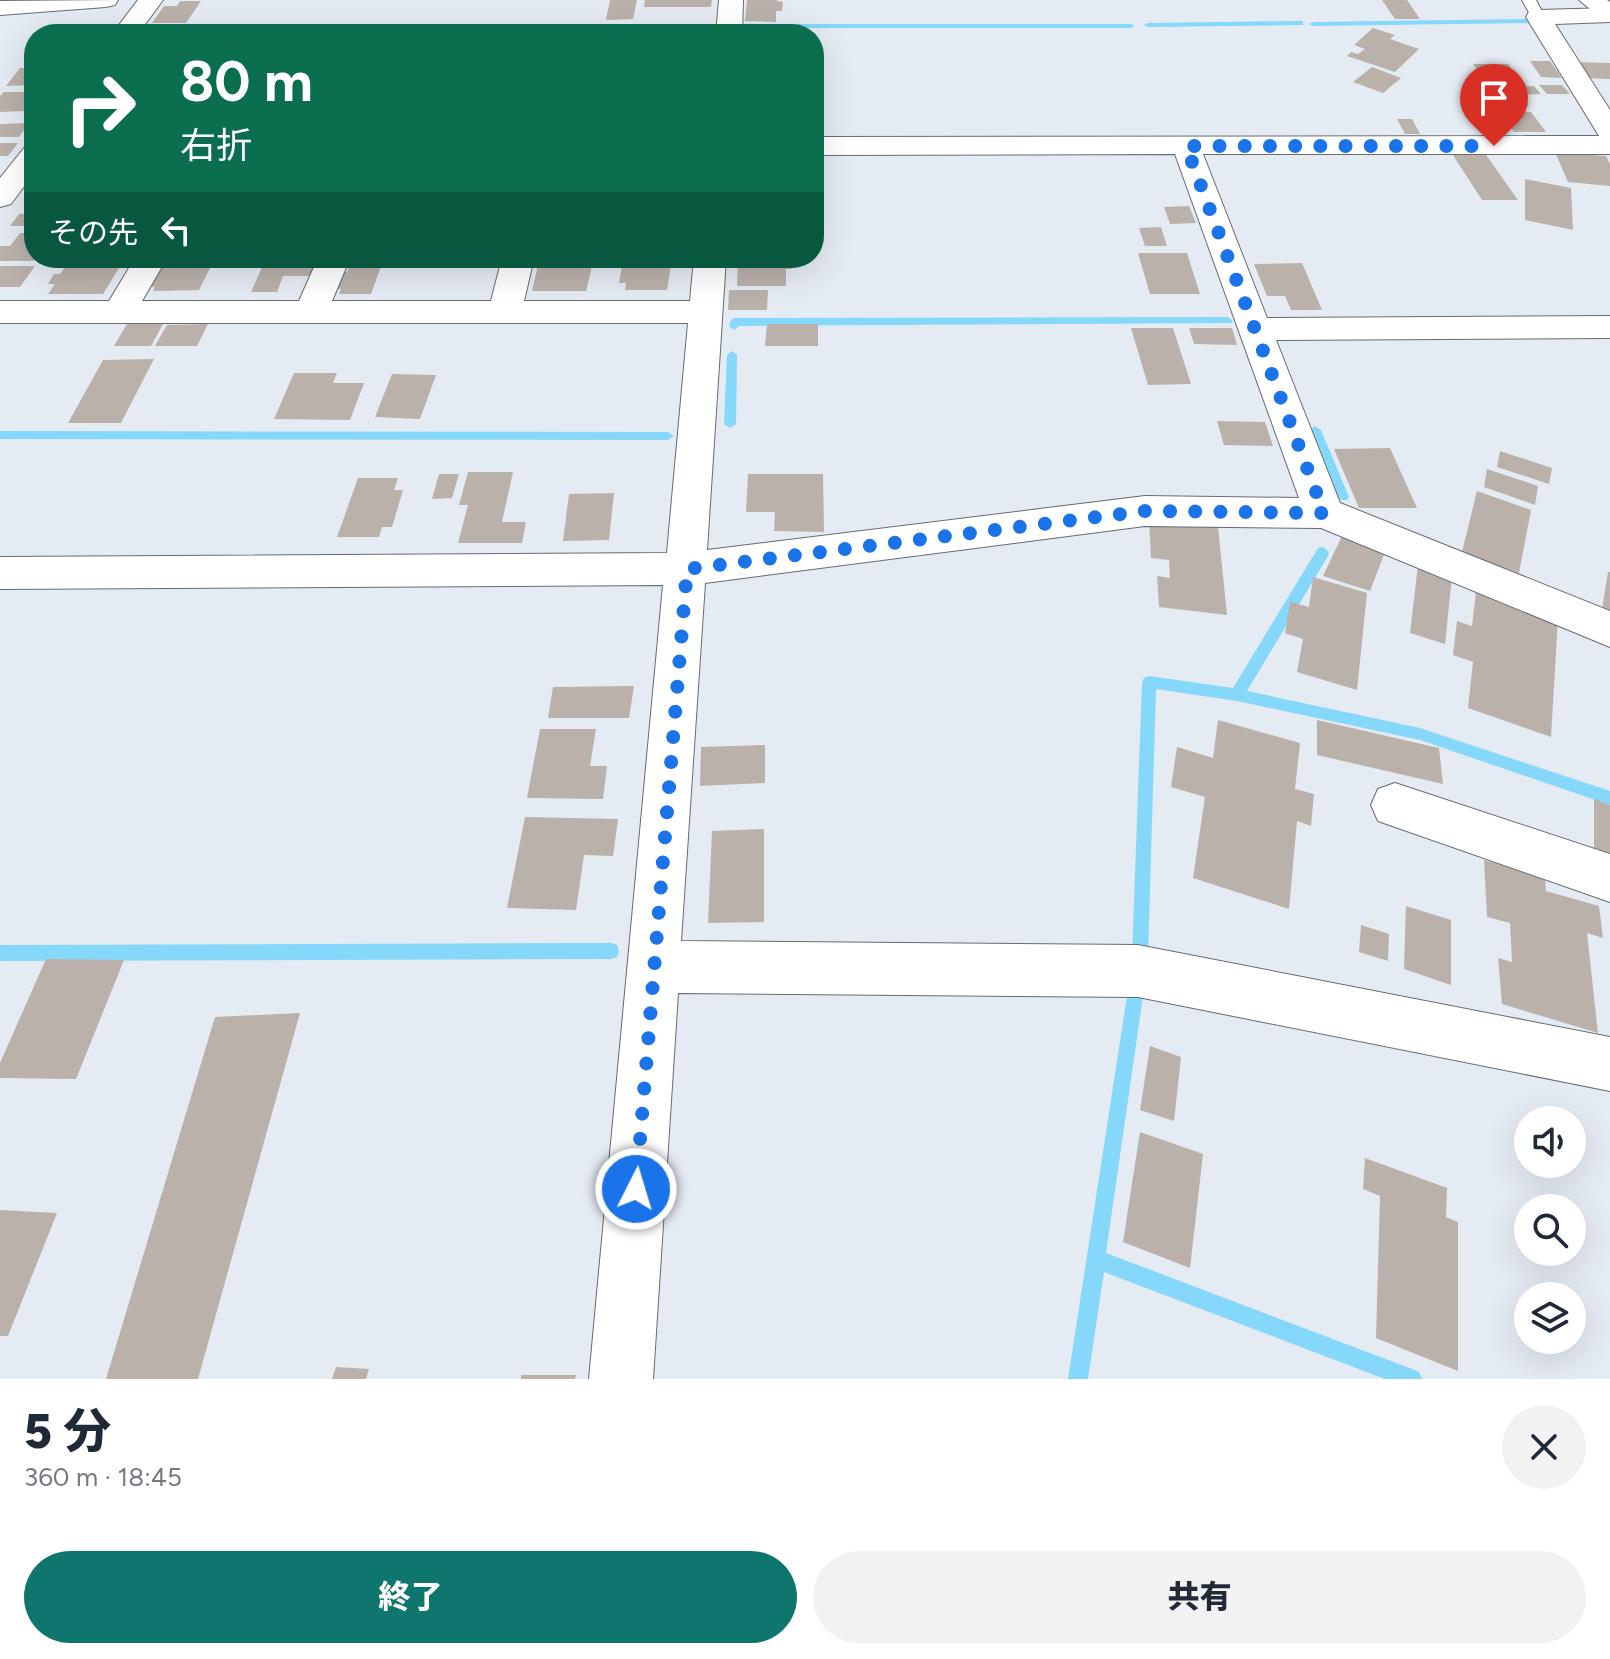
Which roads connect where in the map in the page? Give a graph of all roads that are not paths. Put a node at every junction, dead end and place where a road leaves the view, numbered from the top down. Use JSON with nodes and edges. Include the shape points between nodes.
{"nodes":[{"id":1,"x":106,"y":0,"type":"edge"},
{"id":2,"x":151,"y":0,"type":"edge"},
{"id":3,"x":731,"y":0,"type":"edge"},
{"id":4,"x":1591,"y":0,"type":"edge"},
{"id":5,"x":1534,"y":8,"type":"edge"},
{"id":6,"x":2,"y":10,"type":"edge"},
{"id":7,"x":1610,"y":14,"type":"edge"},
{"id":8,"x":133,"y":24,"type":"edge"},
{"id":9,"x":730,"y":24,"type":"edge"},
{"id":10,"x":1610,"y":132,"type":"edge"},
{"id":11,"x":1610,"y":145,"type":"edge"},
{"id":12,"x":824,"y":146,"type":"edge"},
{"id":13,"x":1186,"y":146,"type":"junction"},
{"id":14,"x":24,"y":167,"type":"edge"},
{"id":15,"x":0,"y":198,"type":"edge"},
{"id":16,"x":145,"y":268,"type":"edge"},
{"id":17,"x":330,"y":268,"type":"edge"},
{"id":18,"x":516,"y":268,"type":"edge"},
{"id":19,"x":709,"y":268,"type":"edge"},
{"id":20,"x":0,"y":312,"type":"edge"},
{"id":21,"x":119,"y":312,"type":"junction"},
{"id":22,"x":311,"y":312,"type":"junction"},
{"id":23,"x":505,"y":312,"type":"junction"},
{"id":24,"x":705,"y":312,"type":"junction"},
{"id":25,"x":1610,"y":327,"type":"edge"},
{"id":26,"x":1255,"y":329,"type":"junction"},
{"id":27,"x":1324,"y":513,"type":"junction"},
{"id":28,"x":687,"y":569,"type":"junction"},
{"id":29,"x":0,"y":573,"type":"edge"},
{"id":30,"x":1610,"y":629,"type":"edge"},
{"id":31,"x":1395,"y":805,"type":"dead end"},
{"id":32,"x":1610,"y":878,"type":"edge"},
{"id":33,"x":655,"y":967,"type":"junction"},
{"id":34,"x":1610,"y":1064,"type":"edge"},
{"id":35,"x":621,"y":1379,"type":"edge"}],
"edges":[{"from":1,"to":6,"type":"street"},
{"from":2,"to":8,"type":"street"},
{"from":3,"to":9,"type":"street"},
{"from":4,"to":7,"type":"street"},
{"from":5,"to":7,"type":"street"},
{"from":5,"to":10,"type":"street"},
{"from":11,"to":13,"type":"street"},
{"from":12,"to":13,"type":"street"},
{"from":13,"to":26,"type":"street"},
{"from":14,"to":15,"type":"street"},
{"from":16,"to":21,"type":"street"},
{"from":17,"to":22,"type":"street"},
{"from":18,"to":23,"type":"street"},
{"from":19,"to":24,"type":"street"},
{"from":20,"to":21,"type":"street"},
{"from":21,"to":22,"type":"street"},
{"from":22,"to":23,"type":"street"},
{"from":23,"to":24,"type":"street"},
{"from":24,"to":28,"type":"street"},
{"from":25,"to":26,"type":"street"},
{"from":26,"to":27,"type":"street"},
{"from":27,"to":28,"type":"street","via":[[1145,511]]},
{"from":27,"to":30,"type":"street"},
{"from":28,"to":29,"type":"street"},
{"from":28,"to":33,"type":"street"},
{"from":31,"to":32,"type":"street"},
{"from":33,"to":34,"type":"street","via":[[1138,971]]},
{"from":33,"to":35,"type":"street"}]}
